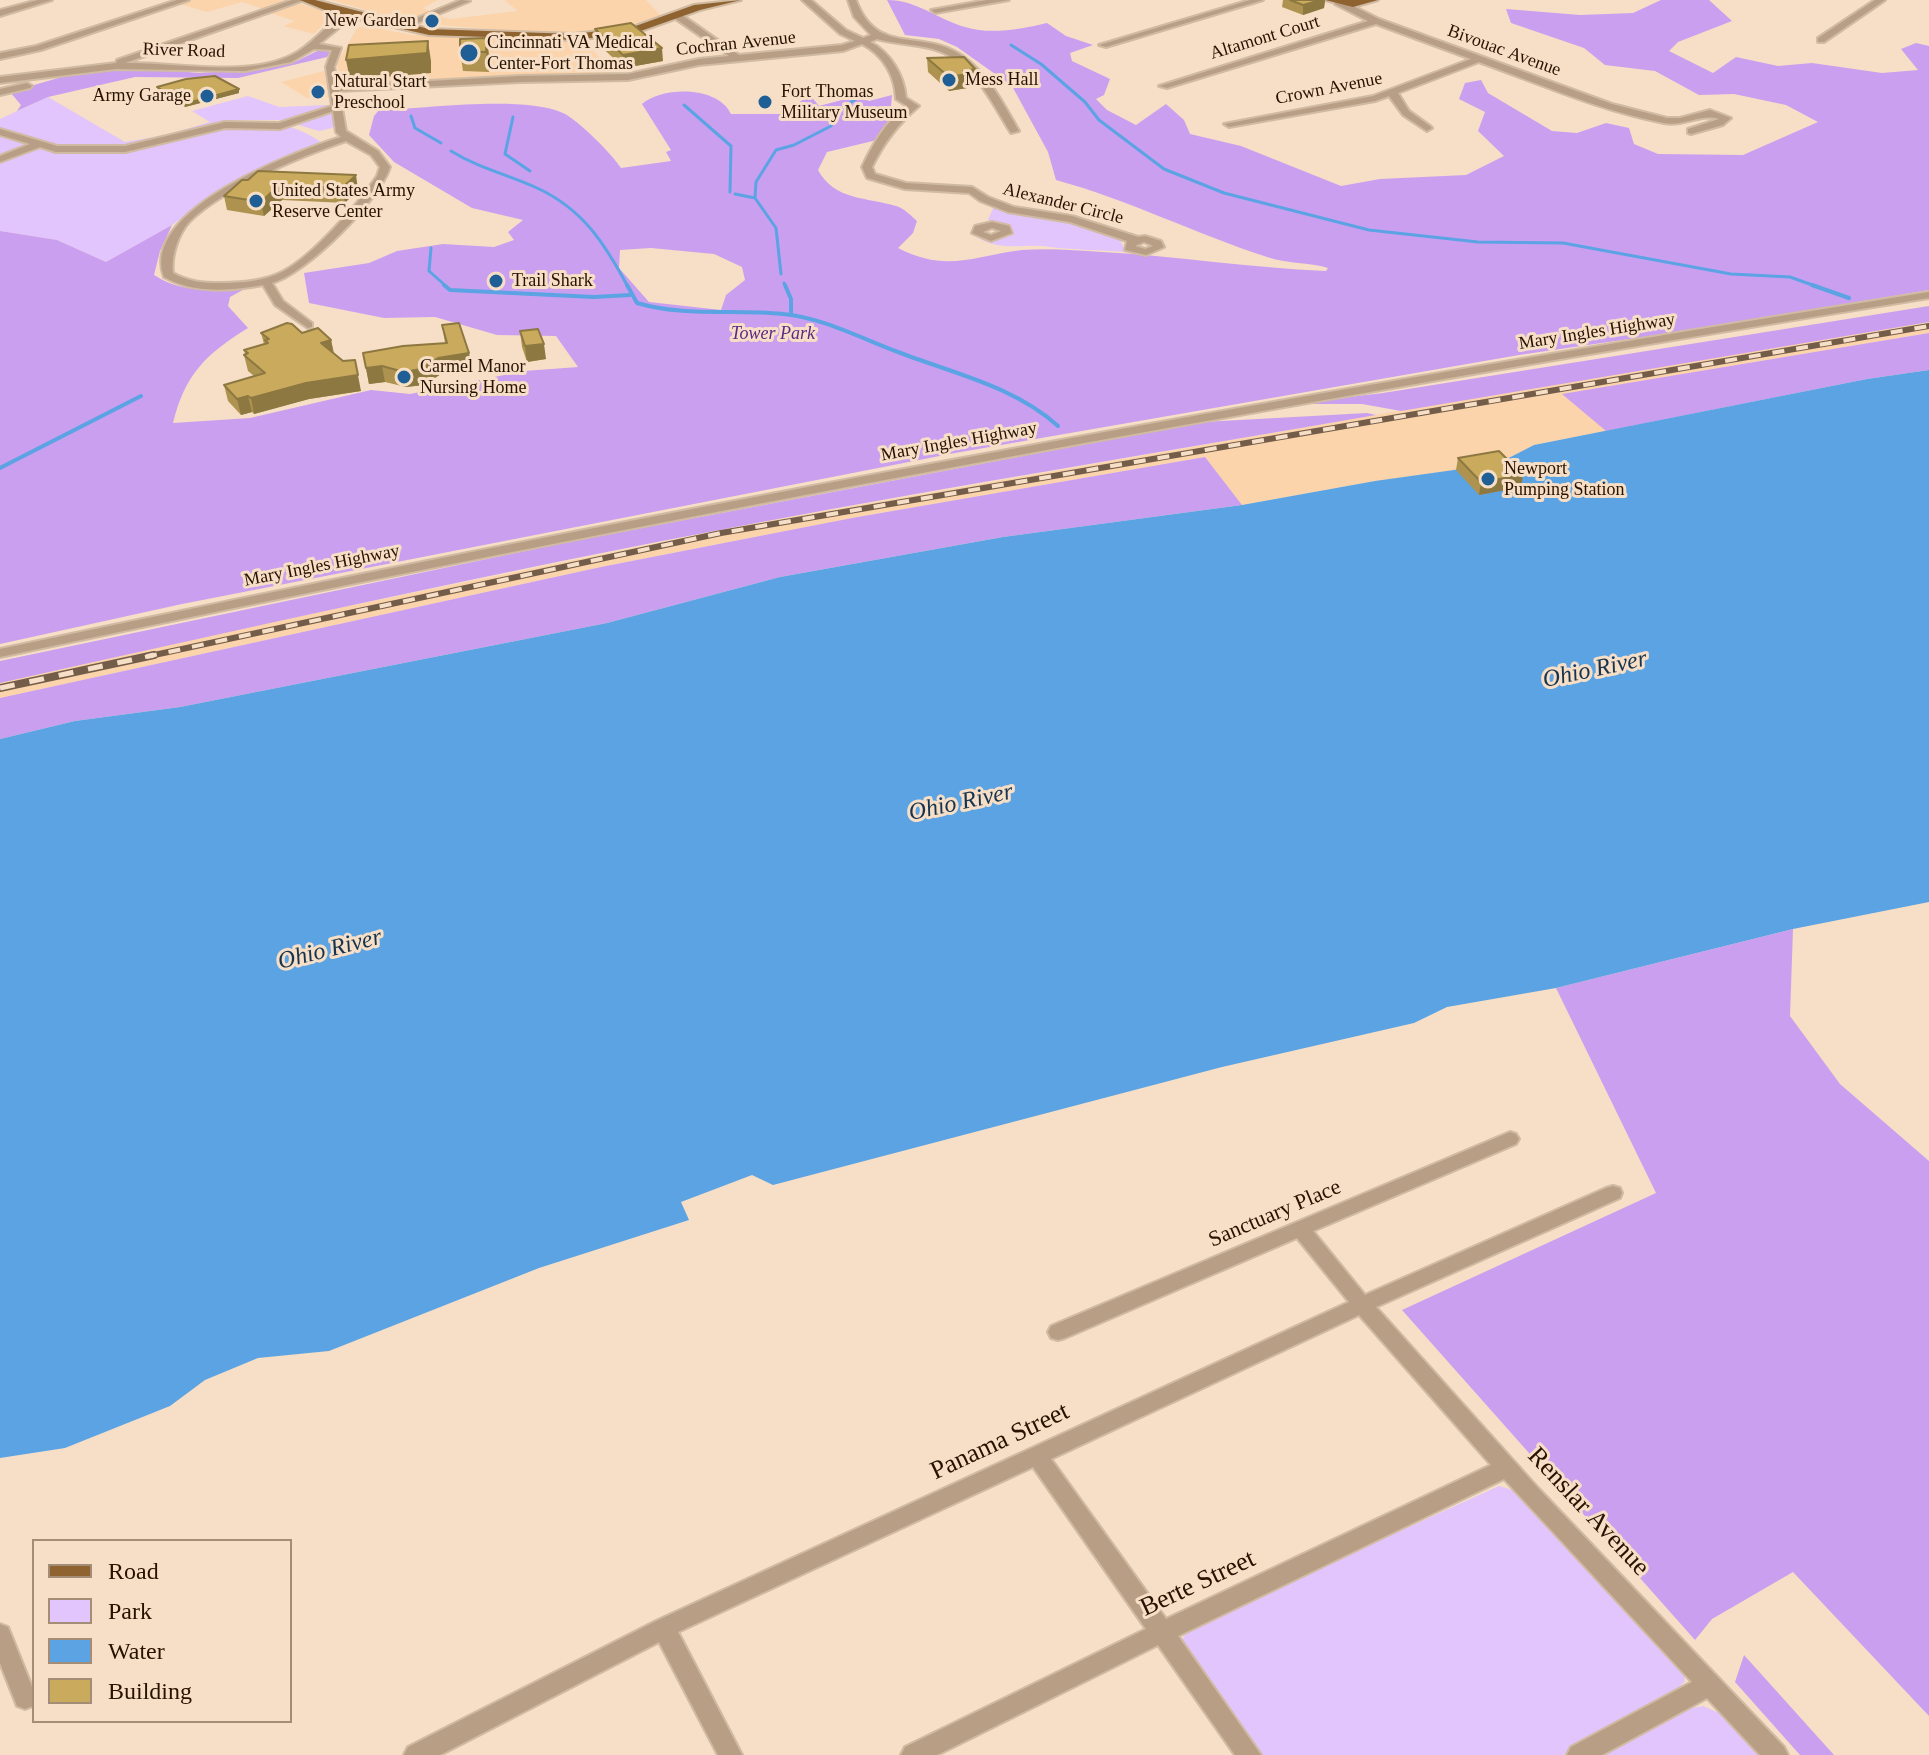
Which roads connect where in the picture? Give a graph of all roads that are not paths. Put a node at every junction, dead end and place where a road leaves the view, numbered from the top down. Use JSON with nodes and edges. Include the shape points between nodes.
{"nodes":[{"id":1,"x":48,"y":0,"type":"edge"},
{"id":2,"x":185,"y":0,"type":"edge"},
{"id":3,"x":303,"y":0,"type":"edge"},
{"id":4,"x":316,"y":0,"type":"edge"},
{"id":5,"x":736,"y":0,"type":"edge"},
{"id":6,"x":806,"y":0,"type":"edge"},
{"id":7,"x":852,"y":0,"type":"edge"},
{"id":8,"x":1005,"y":0,"type":"edge"},
{"id":9,"x":1259,"y":0,"type":"edge"},
{"id":10,"x":1357,"y":0,"type":"edge"},
{"id":11,"x":1373,"y":0,"type":"edge"},
{"id":12,"x":1881,"y":0,"type":"edge"},
{"id":13,"x":466,"y":1,"type":"edge"},
{"id":14,"x":1334,"y":1,"type":"edge"},
{"id":15,"x":935,"y":10,"type":"dead end"},
{"id":16,"x":348,"y":12,"type":"junction"},
{"id":17,"x":0,"y":13,"type":"edge"},
{"id":18,"x":676,"y":15,"type":"junction"},
{"id":19,"x":1376,"y":21,"type":"junction"},
{"id":20,"x":402,"y":26,"type":"junction"},
{"id":21,"x":877,"y":36,"type":"junction"},
{"id":22,"x":1821,"y":40,"type":"dead end"},
{"id":23,"x":861,"y":42,"type":"junction"},
{"id":24,"x":1103,"y":45,"type":"dead end"},
{"id":25,"x":314,"y":46,"type":"junction"},
{"id":26,"x":0,"y":56,"type":"edge"},
{"id":27,"x":737,"y":58,"type":"junction"},
{"id":28,"x":1478,"y":59,"type":"junction"},
{"id":29,"x":117,"y":66,"type":"junction"},
{"id":30,"x":61,"y":72,"type":"junction"},
{"id":31,"x":0,"y":80,"type":"edge"},
{"id":32,"x":1164,"y":86,"type":"dead end"},
{"id":33,"x":334,"y":89,"type":"junction"},
{"id":34,"x":0,"y":92,"type":"edge"},
{"id":35,"x":1394,"y":94,"type":"junction"},
{"id":36,"x":337,"y":107,"type":"junction"},
{"id":37,"x":1229,"y":124,"type":"dead end"},
{"id":38,"x":1426,"y":127,"type":"dead end"},
{"id":39,"x":1014,"y":131,"type":"dead end"},
{"id":40,"x":1691,"y":131,"type":"dead end"},
{"id":41,"x":0,"y":132,"type":"edge"},
{"id":42,"x":347,"y":138,"type":"junction"},
{"id":43,"x":39,"y":144,"type":"junction"},
{"id":44,"x":0,"y":159,"type":"edge"},
{"id":45,"x":984,"y":199,"type":"junction"},
{"id":46,"x":987,"y":225,"type":"dead end"},
{"id":47,"x":1135,"y":240,"type":"dead end"},
{"id":48,"x":266,"y":281,"type":"junction"},
{"id":49,"x":1929,"y":295,"type":"edge"},
{"id":50,"x":308,"y":325,"type":"dead end"},
{"id":51,"x":0,"y":653,"type":"edge"},
{"id":52,"x":1510,"y":1139,"type":"dead end"},
{"id":53,"x":1613,"y":1193,"type":"dead end"},
{"id":54,"x":1300,"y":1229,"type":"junction"},
{"id":55,"x":1362,"y":1305,"type":"junction"},
{"id":56,"x":1058,"y":1332,"type":"dead end"},
{"id":57,"x":1037,"y":1456,"type":"junction"},
{"id":58,"x":1508,"y":1467,"type":"junction"},
{"id":59,"x":664,"y":1628,"type":"junction"},
{"id":60,"x":1162,"y":1632,"type":"junction"},
{"id":61,"x":0,"y":1634,"type":"edge"},
{"id":62,"x":1710,"y":1685,"type":"junction"},
{"id":63,"x":25,"y":1698,"type":"dead end"},
{"id":64,"x":416,"y":1755,"type":"edge"},
{"id":65,"x":730,"y":1755,"type":"edge"},
{"id":66,"x":913,"y":1755,"type":"edge"},
{"id":67,"x":1249,"y":1755,"type":"edge"},
{"id":68,"x":1579,"y":1755,"type":"edge"},
{"id":69,"x":1776,"y":1755,"type":"edge"}],
"edges":[{"from":1,"to":17,"type":"street"},
{"from":2,"to":26,"type":"street"},
{"from":3,"to":16,"type":"main road"},
{"from":3,"to":29,"type":"street"},
{"from":4,"to":16,"type":"main road"},
{"from":5,"to":18,"type":"main road"},
{"from":6,"to":23,"type":"street"},
{"from":7,"to":21,"type":"street","via":[[858,17]]},
{"from":8,"to":15,"type":"street"},
{"from":9,"to":24,"type":"street"},
{"from":10,"to":14,"type":"main road"},
{"from":11,"to":14,"type":"main road"},
{"from":12,"to":22,"type":"street"},
{"from":13,"to":20,"type":"street"},
{"from":14,"to":19,"type":"street","name":"Bivouac Avenue"},
{"from":16,"to":20,"type":"main road"},
{"from":16,"to":25,"type":"street","name":"River Road"},
{"from":18,"to":20,"type":"main road","via":[[635,30],[574,37]]},
{"from":18,"to":27,"type":"street"},
{"from":19,"to":28,"type":"street","name":"Bivouac Avenue"},
{"from":19,"to":32,"type":"street","name":"Altamont Court"},
{"from":21,"to":23,"type":"street","name":"Cochran Avenue"},
{"from":21,"to":39,"type":"street","via":[[936,46],[957,57],[988,85]]},
{"from":23,"to":27,"type":"street","name":"Cochran Avenue"},
{"from":23,"to":45,"type":"street","name":"Alexander Circle","via":[[880,50],[900,83],[901,99],[914,106],[899,116],[871,159],[871,176],[890,184],[972,190]]},
{"from":25,"to":29,"type":"street","name":"River Road","via":[[287,60],[239,69]]},
{"from":25,"to":33,"type":"street","via":[[337,48],[330,61]]},
{"from":27,"to":33,"type":"street","name":"Cochran Avenue","via":[[628,77]]},
{"from":28,"to":35,"type":"street","name":"Crown Avenue"},
{"from":28,"to":40,"type":"street","name":"Bivouac Avenue","via":[[1598,103],[1663,120],[1710,113],[1726,118]]},
{"from":29,"to":30,"type":"street","name":"River Road"},
{"from":30,"to":31,"type":"street","name":"River Road"},
{"from":30,"to":34,"type":"street","via":[[54,79]]},
{"from":33,"to":36,"type":"street"},
{"from":35,"to":37,"type":"street","name":"Crown Avenue"},
{"from":35,"to":38,"type":"street","via":[[1403,110]]},
{"from":36,"to":42,"type":"street"},
{"from":36,"to":43,"type":"street","via":[[272,127],[225,125],[125,149]]},
{"from":41,"to":43,"type":"street"},
{"from":42,"to":48,"type":"street","via":[[381,159],[381,182],[295,268]]},
{"from":42,"to":48,"type":"street","via":[[213,200],[182,224],[166,269],[172,280],[187,285]]},
{"from":43,"to":44,"type":"street"},
{"from":45,"to":46,"type":"street","name":"Alexander Circle"},
{"from":45,"to":47,"type":"street","name":"Alexander Circle"},
{"from":48,"to":50,"type":"street","via":[[279,303]]},
{"from":49,"to":51,"type":"street","name":"Mary Ingles Highway","via":[[1358,388],[1006,452],[571,534]]},
{"from":52,"to":54,"type":"street","name":"Sanctuary Place"},
{"from":53,"to":55,"type":"street","name":"Panama Street"},
{"from":54,"to":55,"type":"street","name":"Renslar Avenue"},
{"from":54,"to":56,"type":"street","name":"Sanctuary Place"},
{"from":55,"to":57,"type":"street","name":"Panama Street"},
{"from":55,"to":58,"type":"street","name":"Renslar Avenue"},
{"from":57,"to":59,"type":"street","name":"Panama Street"},
{"from":57,"to":60,"type":"street"},
{"from":58,"to":60,"type":"street","name":"Berte Street"},
{"from":58,"to":62,"type":"street","name":"Renslar Avenue"},
{"from":59,"to":64,"type":"street","name":"Panama Street"},
{"from":59,"to":65,"type":"street"},
{"from":60,"to":66,"type":"street","name":"Berte Street"},
{"from":60,"to":67,"type":"street"},
{"from":61,"to":63,"type":"street"},
{"from":62,"to":68,"type":"street"},
{"from":62,"to":69,"type":"street","name":"Renslar Avenue"}]}
